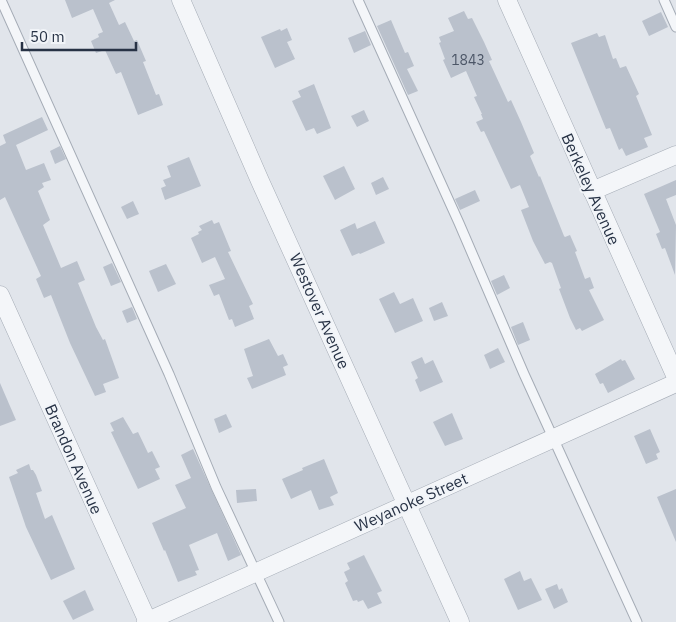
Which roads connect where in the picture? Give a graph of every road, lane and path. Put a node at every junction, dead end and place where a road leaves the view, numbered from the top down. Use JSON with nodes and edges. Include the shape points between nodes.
{"nodes":[{"id":1,"x":2,"y":0,"type":"edge"},
{"id":2,"x":181,"y":0,"type":"edge"},
{"id":3,"x":358,"y":0,"type":"edge"},
{"id":4,"x":507,"y":0,"type":"edge"},
{"id":5,"x":664,"y":0,"type":"edge"},
{"id":6,"x":676,"y":28,"type":"edge"},
{"id":7,"x":676,"y":155,"type":"edge"},
{"id":8,"x":592,"y":192,"type":"junction"},
{"id":9,"x":0,"y":296,"type":"edge"},
{"id":10,"x":676,"y":377,"type":"edge"},
{"id":11,"x":676,"y":383,"type":"edge"},
{"id":12,"x":553,"y":438,"type":"junction"},
{"id":13,"x":407,"y":504,"type":"junction"},
{"id":14,"x":256,"y":572,"type":"junction"},
{"id":15,"x":148,"y":622,"type":"edge"},
{"id":16,"x":279,"y":622,"type":"edge"},
{"id":17,"x":460,"y":622,"type":"edge"},
{"id":18,"x":637,"y":622,"type":"edge"}],
"edges":[{"from":1,"to":14,"type":"lane"},
{"from":2,"to":13,"type":"street","name":"Westover Avenue"},
{"from":3,"to":12,"type":"lane"},
{"from":4,"to":8,"type":"street","name":"Berkeley Avenue"},
{"from":5,"to":6,"type":"lane"},
{"from":7,"to":8,"type":"street"},
{"from":8,"to":10,"type":"street","name":"Berkeley Avenue"},
{"from":9,"to":15,"type":"street","name":"Brandon Avenue"},
{"from":11,"to":12,"type":"street","name":"Weyanoke Street"},
{"from":12,"to":13,"type":"street","name":"Weyanoke Street"},
{"from":12,"to":18,"type":"lane"},
{"from":13,"to":14,"type":"street","name":"Weyanoke Street"},
{"from":13,"to":17,"type":"street","name":"Westover Avenue"},
{"from":14,"to":15,"type":"street","name":"Weyanoke Street"},
{"from":14,"to":16,"type":"lane"}]}
